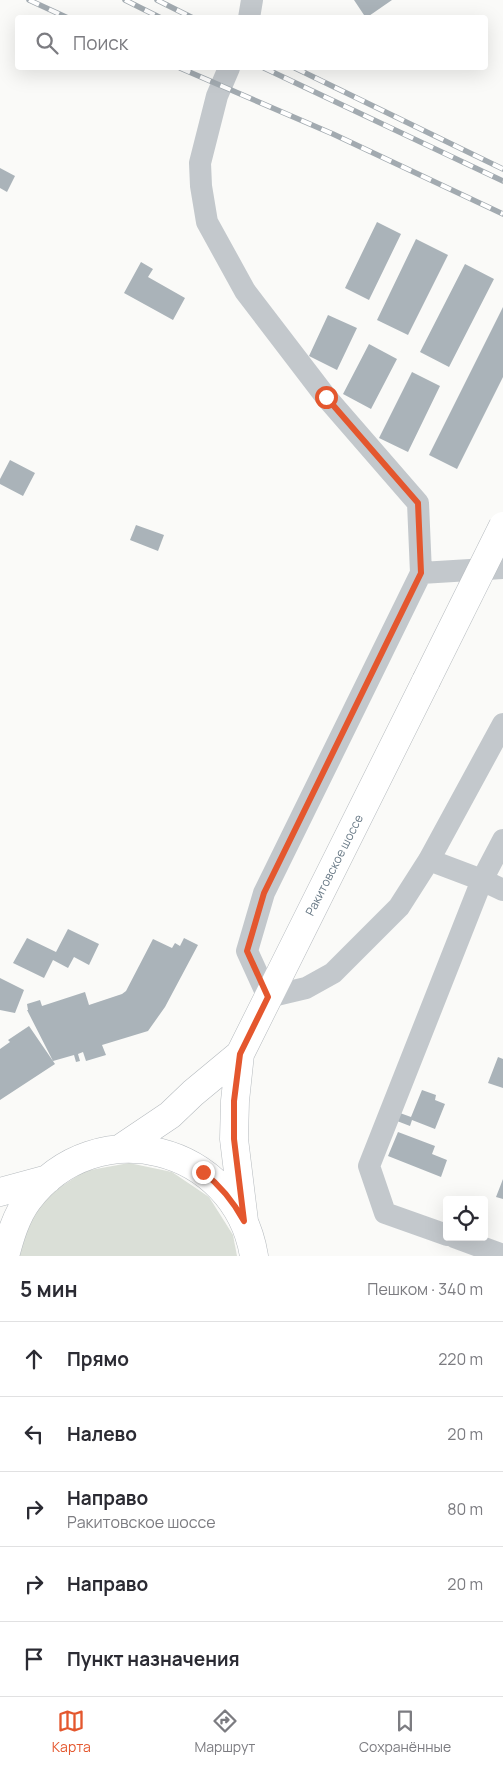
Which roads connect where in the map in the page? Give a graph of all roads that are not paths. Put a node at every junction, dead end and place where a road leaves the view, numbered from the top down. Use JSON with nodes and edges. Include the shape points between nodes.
{"nodes":[{"id":1,"x":252,"y":0,"type":"edge"},
{"id":2,"x":250,"y":15,"type":"edge"},
{"id":3,"x":228,"y":70,"type":"edge"},
{"id":4,"x":503,"y":526,"type":"edge"},
{"id":5,"x":503,"y":568,"type":"edge"},
{"id":6,"x":421,"y":573,"type":"junction"},
{"id":7,"x":503,"y":724,"type":"edge"},
{"id":8,"x":503,"y":840,"type":"edge"},
{"id":9,"x":429,"y":860,"type":"junction"},
{"id":10,"x":482,"y":880,"type":"junction"},
{"id":11,"x":503,"y":890,"type":"edge"},
{"id":12,"x":268,"y":997,"type":"junction"},
{"id":13,"x":240,"y":1054,"type":"junction"},
{"id":14,"x":121,"y":1148,"type":"junction"},
{"id":15,"x":48,"y":1179,"type":"junction"},
{"id":16,"x":0,"y":1192,"type":"edge"},
{"id":17,"x":244,"y":1221,"type":"junction"},
{"id":18,"x":443,"y":1234,"type":"edge"},
{"id":19,"x":466,"y":1241,"type":"edge"},
{"id":20,"x":503,"y":1254,"type":"edge"},
{"id":21,"x":5,"y":1256,"type":"edge"},
{"id":22,"x":254,"y":1256,"type":"edge"}],
"edges":[{"from":1,"to":2,"type":"street"},
{"from":3,"to":6,"type":"street","via":[[217,96],[200,162],[207,222],[245,291],[326,397],[418,503]]},
{"from":4,"to":12,"type":"main road","name":"Ракитовское шоссе","bridge":true},
{"from":5,"to":6,"type":"street"},
{"from":6,"to":12,"type":"street","via":[[264,893],[247,951]]},
{"from":7,"to":9,"type":"street"},
{"from":8,"to":10,"type":"street"},
{"from":9,"to":10,"type":"street"},
{"from":9,"to":12,"type":"street","via":[[399,907],[333,973],[306,988]]},
{"from":10,"to":11,"type":"street"},
{"from":10,"to":18,"type":"street","via":[[369,1166],[385,1213]]},
{"from":12,"to":13,"type":"main road","name":"Ракитовское шоссе"},
{"from":13,"to":14,"type":"main road","via":[[170,1115]]},
{"from":13,"to":17,"type":"main road","name":"Ракитовское шоссе","via":[[234,1101],[234,1139]]},
{"from":14,"to":15,"type":"main road","via":[[86,1156]]},
{"from":14,"to":17,"type":"main road","via":[[143,1148],[184,1160],[220,1186]]},
{"from":15,"to":16,"type":"main road"},
{"from":15,"to":21,"type":"main road","via":[[28,1200],[13,1226]]},
{"from":17,"to":22,"type":"main road"},
{"from":19,"to":20,"type":"street"}]}
